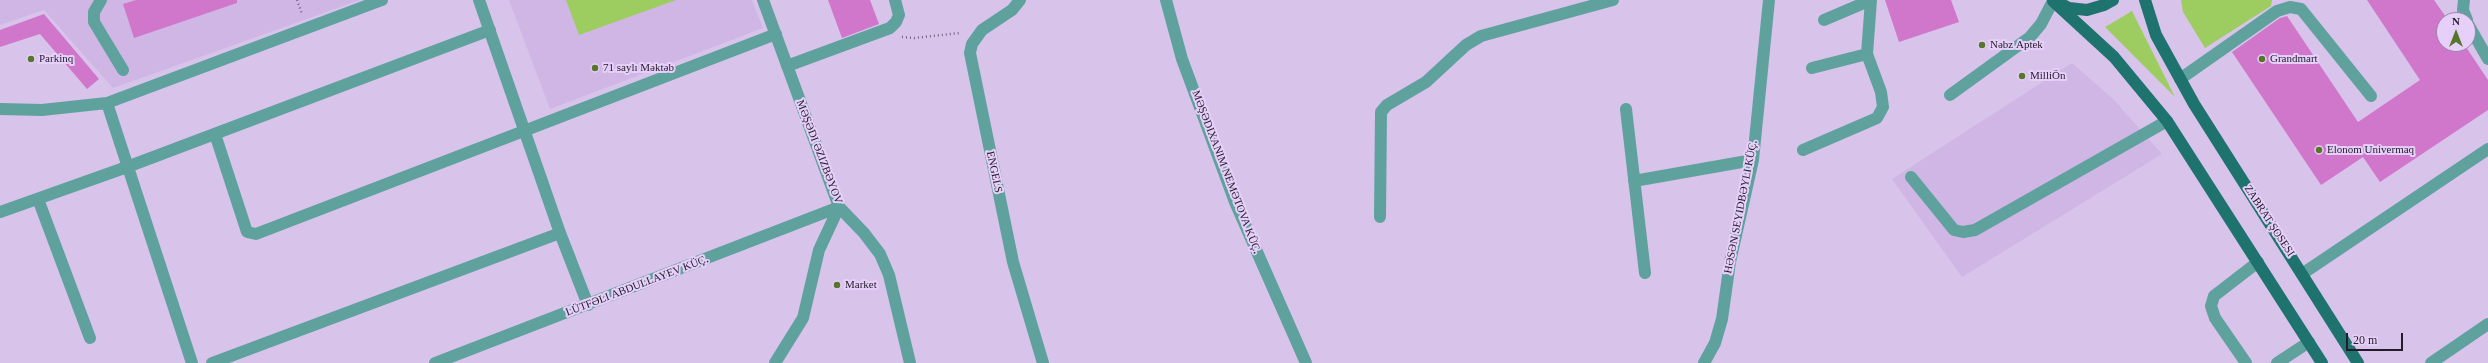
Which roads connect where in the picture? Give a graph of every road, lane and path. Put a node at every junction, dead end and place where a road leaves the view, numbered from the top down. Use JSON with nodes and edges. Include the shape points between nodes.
{"nodes":[{"id":1,"x":101,"y":0,"type":"edge"},
{"id":2,"x":382,"y":0,"type":"edge"},
{"id":3,"x":479,"y":0,"type":"edge"},
{"id":4,"x":763,"y":0,"type":"edge"},
{"id":5,"x":896,"y":0,"type":"edge"},
{"id":6,"x":1020,"y":0,"type":"edge"},
{"id":7,"x":1166,"y":0,"type":"edge"},
{"id":8,"x":1613,"y":0,"type":"edge"},
{"id":9,"x":1769,"y":0,"type":"edge"},
{"id":10,"x":1871,"y":0,"type":"edge"},
{"id":11,"x":2053,"y":0,"type":"edge"},
{"id":12,"x":2113,"y":0,"type":"edge"},
{"id":13,"x":2145,"y":0,"type":"edge"},
{"id":14,"x":2464,"y":0,"type":"edge"},
{"id":15,"x":2464,"y":12,"type":"edge"},
{"id":16,"x":1824,"y":20,"type":"dead end"},
{"id":17,"x":890,"y":28,"type":"junction"},
{"id":18,"x":490,"y":30,"type":"junction"},
{"id":19,"x":776,"y":34,"type":"junction"},
{"id":20,"x":978,"y":36,"type":"junction"},
{"id":21,"x":2476,"y":38,"type":"edge"},
{"id":22,"x":1866,"y":54,"type":"junction"},
{"id":23,"x":2488,"y":59,"type":"edge"},
{"id":24,"x":787,"y":66,"type":"junction"},
{"id":25,"x":1812,"y":68,"type":"dead end"},
{"id":26,"x":123,"y":70,"type":"dead end"},
{"id":27,"x":2180,"y":79,"type":"junction"},
{"id":28,"x":1950,"y":95,"type":"dead end"},
{"id":29,"x":2370,"y":96,"type":"dead end"},
{"id":30,"x":107,"y":103,"type":"junction"},
{"id":31,"x":0,"y":109,"type":"edge"},
{"id":32,"x":1626,"y":109,"type":"dead end"},
{"id":33,"x":2167,"y":121,"type":"junction"},
{"id":34,"x":525,"y":129,"type":"junction"},
{"id":35,"x":215,"y":134,"type":"junction"},
{"id":36,"x":2488,"y":149,"type":"edge"},
{"id":37,"x":1803,"y":150,"type":"dead end"},
{"id":38,"x":1752,"y":160,"type":"junction"},
{"id":39,"x":127,"y":167,"type":"junction"},
{"id":40,"x":1911,"y":177,"type":"dead end"},
{"id":41,"x":1634,"y":181,"type":"junction"},
{"id":42,"x":38,"y":199,"type":"junction"},
{"id":43,"x":839,"y":207,"type":"junction"},
{"id":44,"x":0,"y":212,"type":"edge"},
{"id":45,"x":1380,"y":217,"type":"dead end"},
{"id":46,"x":560,"y":233,"type":"junction"},
{"id":47,"x":2258,"y":262,"type":"junction"},
{"id":48,"x":1645,"y":272,"type":"dead end"},
{"id":49,"x":2302,"y":274,"type":"junction"},
{"id":50,"x":588,"y":305,"type":"junction"},
{"id":51,"x":2488,"y":324,"type":"edge"},
{"id":52,"x":90,"y":338,"type":"dead end"},
{"id":53,"x":2309,"y":342,"type":"junction"},
{"id":54,"x":192,"y":363,"type":"edge"},
{"id":55,"x":212,"y":363,"type":"edge"},
{"id":56,"x":435,"y":363,"type":"edge"},
{"id":57,"x":775,"y":363,"type":"edge"},
{"id":58,"x":910,"y":363,"type":"edge"},
{"id":59,"x":1043,"y":363,"type":"edge"},
{"id":60,"x":1306,"y":363,"type":"edge"},
{"id":61,"x":1704,"y":363,"type":"edge"},
{"id":62,"x":2246,"y":363,"type":"edge"},
{"id":63,"x":2277,"y":363,"type":"edge"},
{"id":64,"x":2322,"y":363,"type":"edge"},
{"id":65,"x":2358,"y":363,"type":"edge"},
{"id":66,"x":2431,"y":363,"type":"edge"}],
"edges":[{"from":1,"to":26,"type":"street","via":[[94,12],[94,22]]},
{"from":2,"to":30,"type":"street"},
{"from":3,"to":18,"type":"street"},
{"from":4,"to":19,"type":"street","name":"MƏŞƏDI ƏZIZBƏYOV"},
{"from":5,"to":17,"type":"street","via":[[899,15]]},
{"from":6,"to":20,"type":"street","name":"ENGELS","via":[[1012,10],[982,30]]},
{"from":7,"to":60,"type":"street","via":[[1182,59],[1235,202]]},
{"from":8,"to":45,"type":"street","via":[[1481,36],[1466,45],[1426,82],[1387,105],[1381,112]]},
{"from":9,"to":38,"type":"street","name":"HƏSƏN SEYIDBƏYLI KÜÇ."},
{"from":10,"to":16,"type":"street"},
{"from":10,"to":22,"type":"street"},
{"from":11,"to":12,"type":"main road","via":[[2069,8],[2087,10]]},
{"from":11,"to":28,"type":"street","via":[[2041,24],[2030,37]]},
{"from":11,"to":33,"type":"main road","via":[[2114,58]]},
{"from":13,"to":27,"type":"main road","name":"ZABRAT ŞOSESI","via":[[2156,35]]},
{"from":14,"to":15,"type":"street"},
{"from":17,"to":20,"type":"path","via":[[906,38],[952,33]]},
{"from":17,"to":24,"type":"street"},
{"from":18,"to":34,"type":"street"},
{"from":18,"to":35,"type":"street"},
{"from":19,"to":24,"type":"street","name":"MƏŞƏDI ƏZIZBƏYOV"},
{"from":19,"to":34,"type":"street"},
{"from":20,"to":59,"type":"street","name":"ENGELS","via":[[971,49],[972,69],[1013,262]]},
{"from":21,"to":23,"type":"street"},
{"from":22,"to":25,"type":"street"},
{"from":22,"to":37,"type":"street","via":[[1881,92],[1883,107],[1877,118]]},
{"from":24,"to":43,"type":"street","name":"MƏŞƏDI ƏZIZBƏYOV"},
{"from":27,"to":29,"type":"street","via":[[2277,11],[2290,7],[2301,9]]},
{"from":27,"to":49,"type":"main road","name":"ZABRAT ŞOSESI"},
{"from":30,"to":31,"type":"street","via":[[42,110]]},
{"from":30,"to":39,"type":"street"},
{"from":32,"to":41,"type":"street"},
{"from":33,"to":40,"type":"street","via":[[1975,230],[1954,230]]},
{"from":33,"to":47,"type":"main road"},
{"from":34,"to":35,"type":"street","via":[[256,234],[247,232]]},
{"from":34,"to":46,"type":"street"},
{"from":35,"to":39,"type":"street"},
{"from":36,"to":49,"type":"street"},
{"from":38,"to":41,"type":"street"},
{"from":38,"to":61,"type":"street","name":"HƏSƏN SEYIDBƏYLI KÜÇ.","via":[[1730,262],[1722,319],[1715,343]]},
{"from":39,"to":42,"type":"street"},
{"from":39,"to":54,"type":"street"},
{"from":41,"to":48,"type":"street"},
{"from":42,"to":44,"type":"street"},
{"from":42,"to":52,"type":"street"},
{"from":43,"to":50,"type":"street","name":"LÜTFƏLI ABDULLAYEV KÜÇ."},
{"from":43,"to":57,"type":"street","via":[[819,250],[803,318]]},
{"from":43,"to":58,"type":"street","name":"MƏŞƏDI ƏZIZBƏYOV","via":[[880,254],[889,275]]},
{"from":46,"to":50,"type":"street"},
{"from":46,"to":55,"type":"street"},
{"from":47,"to":53,"type":"main road"},
{"from":47,"to":62,"type":"street","via":[[2214,296],[2211,306],[2215,318]]},
{"from":49,"to":65,"type":"main road","name":"ZABRAT ŞOSESI"},
{"from":50,"to":56,"type":"street","name":"LÜTFƏLI ABDULLAYEV KÜÇ."},
{"from":51,"to":66,"type":"street"},
{"from":53,"to":63,"type":"street"},
{"from":53,"to":64,"type":"main road"}]}
